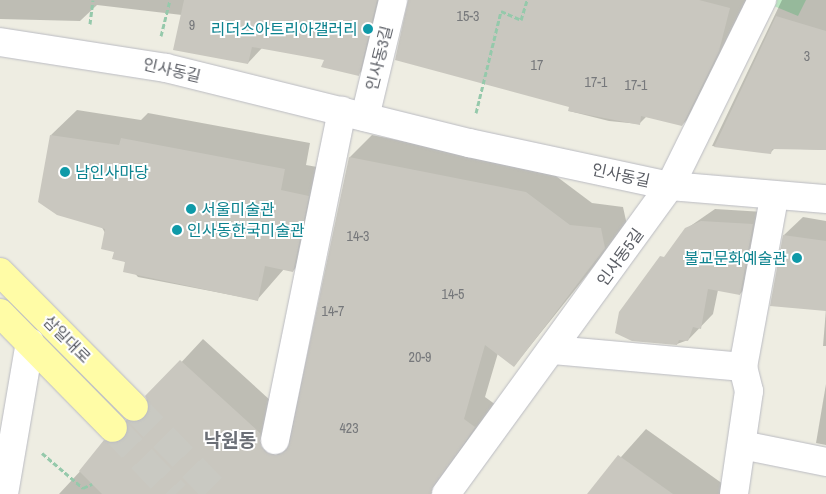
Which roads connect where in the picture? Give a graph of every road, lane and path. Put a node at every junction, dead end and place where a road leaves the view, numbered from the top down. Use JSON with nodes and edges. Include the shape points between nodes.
{"nodes":[{"id":1,"x":170,"y":0,"type":"edge"},
{"id":2,"x":393,"y":0,"type":"edge"},
{"id":3,"x":527,"y":0,"type":"edge"},
{"id":4,"x":762,"y":0,"type":"edge"},
{"id":5,"x":0,"y":42,"type":"edge"},
{"id":6,"x":153,"y":66,"type":"junction"},
{"id":7,"x":353,"y":114,"type":"junction"},
{"id":8,"x":469,"y":143,"type":"junction"},
{"id":9,"x":670,"y":186,"type":"junction"},
{"id":10,"x":774,"y":198,"type":"junction"},
{"id":11,"x":826,"y":200,"type":"edge"},
{"id":12,"x":0,"y":272,"type":"edge"},
{"id":13,"x":0,"y":313,"type":"edge"},
{"id":14,"x":30,"y":342,"type":"junction"},
{"id":15,"x":553,"y":350,"type":"junction"},
{"id":16,"x":743,"y":367,"type":"junction"},
{"id":17,"x":134,"y":407,"type":"tunnel mouth"},
{"id":18,"x":113,"y":428,"type":"tunnel mouth"},
{"id":19,"x":17,"y":431,"type":"junction"},
{"id":20,"x":275,"y":440,"type":"dead end"},
{"id":21,"x":742,"y":445,"type":"junction"},
{"id":22,"x":826,"y":462,"type":"edge"},
{"id":23,"x":92,"y":484,"type":"dead end"},
{"id":24,"x":4,"y":494,"type":"edge"},
{"id":25,"x":446,"y":494,"type":"edge"},
{"id":26,"x":734,"y":494,"type":"edge"}],
"edges":[{"from":1,"to":6,"type":"path"},
{"from":2,"to":7,"type":"street","name":"인사동3길"},
{"from":3,"to":8,"type":"path","via":[[521,20],[501,11]]},
{"from":4,"to":9,"type":"street","name":"인사동5길"},
{"from":5,"to":6,"type":"street","name":"인사동길"},
{"from":6,"to":7,"type":"street","name":"인사동길"},
{"from":7,"to":8,"type":"street","name":"인사동길"},
{"from":7,"to":20,"type":"street"},
{"from":8,"to":9,"type":"street","name":"인사동길"},
{"from":9,"to":10,"type":"street","name":"인사동길"},
{"from":9,"to":15,"type":"street","name":"인사동5길"},
{"from":10,"to":11,"type":"street","name":"인사동길"},
{"from":10,"to":16,"type":"street"},
{"from":12,"to":17,"type":"main road","name":"삼일대로"},
{"from":13,"to":14,"type":"main road","name":"삼일대로"},
{"from":14,"to":18,"type":"main road","name":"삼일대로"},
{"from":14,"to":19,"type":"street","name":"삼일대로"},
{"from":15,"to":16,"type":"street"},
{"from":15,"to":25,"type":"street","name":"인사동5길"},
{"from":16,"to":21,"type":"street","via":[[749,391]]},
{"from":19,"to":23,"type":"path","via":[[83,488]]},
{"from":19,"to":24,"type":"street","name":"삼일대로"},
{"from":21,"to":22,"type":"street"},
{"from":21,"to":26,"type":"street"}]}
